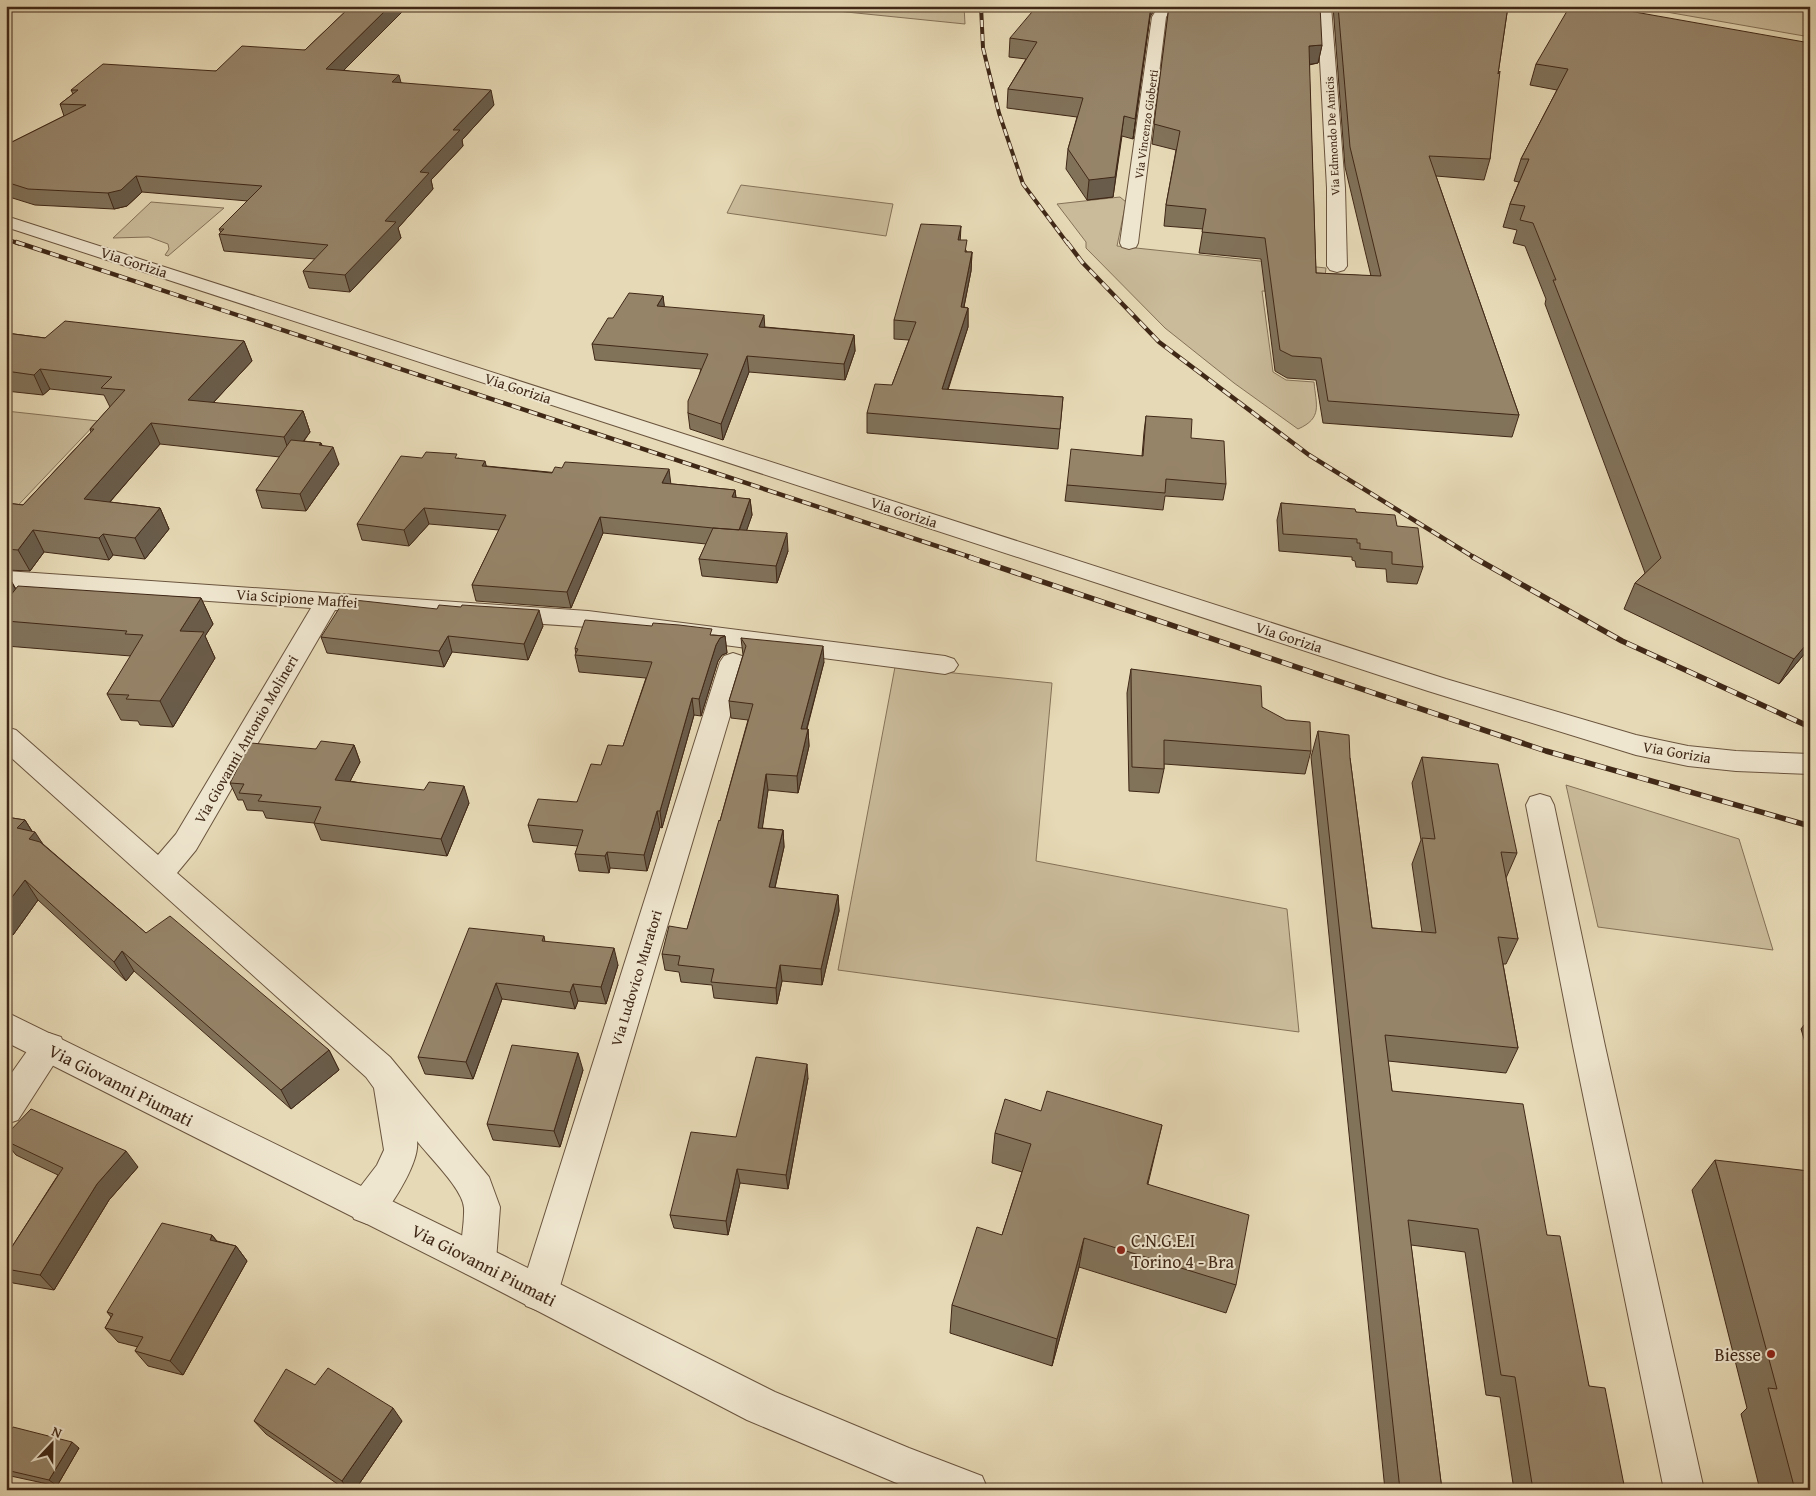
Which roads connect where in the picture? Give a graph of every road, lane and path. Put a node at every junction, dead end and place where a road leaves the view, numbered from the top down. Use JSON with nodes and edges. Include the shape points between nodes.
{"nodes":[{"id":1,"x":1166,"y":6,"type":"edge"},
{"id":2,"x":1324,"y":6,"type":"edge"},
{"id":3,"x":6,"y":221,"type":"edge"},
{"id":4,"x":1130,"y":243,"type":"dead end"},
{"id":5,"x":1337,"y":266,"type":"dead end"},
{"id":6,"x":6,"y":579,"type":"edge"},
{"id":7,"x":328,"y":600,"type":"junction"},
{"id":8,"x":732,"y":662,"type":"dead end"},
{"id":9,"x":945,"y":665,"type":"dead end"},
{"id":10,"x":6,"y":737,"type":"edge"},
{"id":11,"x":1810,"y":764,"type":"edge"},
{"id":12,"x":1540,"y":805,"type":"dead end"},
{"id":13,"x":159,"y":874,"type":"junction"},
{"id":14,"x":6,"y":1026,"type":"edge"},
{"id":15,"x":49,"y":1047,"type":"junction"},
{"id":16,"x":390,"y":1084,"type":"junction"},
{"id":17,"x":6,"y":1109,"type":"edge"},
{"id":18,"x":367,"y":1207,"type":"junction"},
{"id":19,"x":478,"y":1262,"type":"junction"},
{"id":20,"x":539,"y":1293,"type":"junction"},
{"id":21,"x":968,"y":1490,"type":"edge"},
{"id":22,"x":1684,"y":1490,"type":"edge"}],
"edges":[{"from":1,"to":4,"type":"street","name":"Via Vincenzo Gioberti","via":[[1159,17]]},
{"from":2,"to":5,"type":"street","name":"Via Edmondo De Amicis","via":[[1336,188]]},
{"from":3,"to":11,"type":"street","name":"Via Gorizia","via":[[1512,708],[1636,745],[1688,756],[1736,762]]},
{"from":6,"to":7,"type":"street","name":"Via Scipione Maffei"},
{"from":7,"to":9,"type":"street","name":"Via Scipione Maffei","via":[[588,619]]},
{"from":7,"to":13,"type":"street","name":"Via Giovanni Antonio Molineri","via":[[186,842]]},
{"from":8,"to":20,"type":"street","name":"Via Ludovico Muratori"},
{"from":10,"to":13,"type":"street"},
{"from":12,"to":22,"type":"street"},
{"from":13,"to":16,"type":"street","via":[[378,1067]]},
{"from":14,"to":15,"type":"street","name":"Via Giovanni Piumati"},
{"from":15,"to":17,"type":"street"},
{"from":15,"to":18,"type":"street","name":"Via Giovanni Piumati"},
{"from":16,"to":18,"type":"street","via":[[400,1150],[389,1176]]},
{"from":16,"to":19,"type":"street","via":[[477,1188],[482,1207]]},
{"from":18,"to":19,"type":"street","name":"Via Giovanni Piumati"},
{"from":19,"to":20,"type":"street","name":"Via Giovanni Piumati"},
{"from":20,"to":21,"type":"street","name":"Via Giovanni Piumati","via":[[761,1406]]}]}
